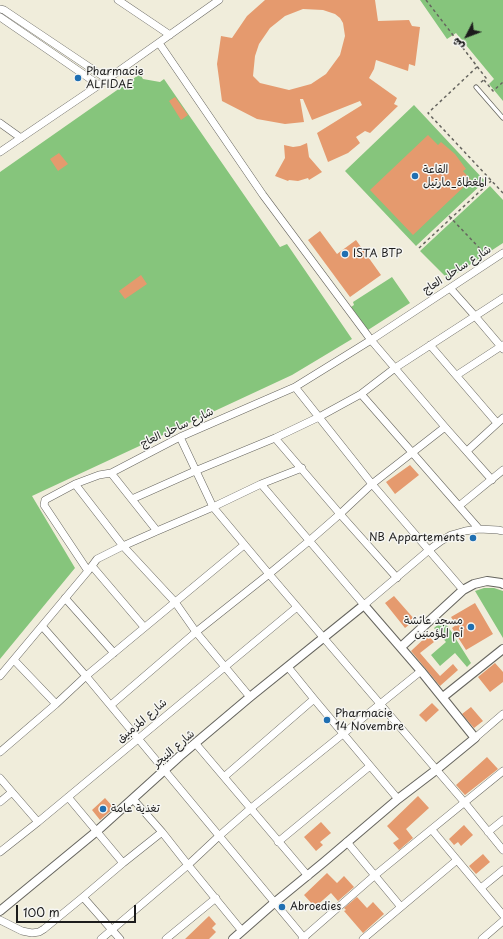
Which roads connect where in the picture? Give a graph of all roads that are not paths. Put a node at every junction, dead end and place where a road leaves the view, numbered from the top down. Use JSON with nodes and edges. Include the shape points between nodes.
{"nodes":[{"id":1,"x":118,"y":0,"type":"edge"},
{"id":2,"x":219,"y":0,"type":"edge"},
{"id":3,"x":0,"y":9,"type":"edge"},
{"id":4,"x":0,"y":17,"type":"edge"},
{"id":5,"x":170,"y":35,"type":"junction"},
{"id":6,"x":159,"y":42,"type":"junction"},
{"id":7,"x":107,"y":79,"type":"junction"},
{"id":8,"x":99,"y":85,"type":"junction"},
{"id":9,"x":476,"y":87,"type":"road end"},
{"id":10,"x":503,"y":118,"type":"edge"},
{"id":11,"x":0,"y":123,"type":"edge"},
{"id":12,"x":21,"y":138,"type":"junction"},
{"id":13,"x":0,"y":152,"type":"edge"},
{"id":14,"x":503,"y":253,"type":"edge"},
{"id":15,"x":450,"y":288,"type":"junction"},
{"id":16,"x":503,"y":298,"type":"edge"},
{"id":17,"x":475,"y":316,"type":"junction"},
{"id":18,"x":371,"y":340,"type":"junction"},
{"id":19,"x":430,"y":344,"type":"junction"},
{"id":20,"x":502,"y":347,"type":"edge"},
{"id":21,"x":395,"y":368,"type":"junction"},
{"id":22,"x":457,"y":375,"type":"junction"},
{"id":23,"x":294,"y":388,"type":"junction"},
{"id":24,"x":361,"y":394,"type":"junction"},
{"id":25,"x":319,"y":417,"type":"junction"},
{"id":26,"x":503,"y":418,"type":"edge"},
{"id":27,"x":497,"y":423,"type":"junction"},
{"id":28,"x":445,"y":427,"type":"junction"},
{"id":29,"x":180,"y":438,"type":"junction"},
{"id":30,"x":275,"y":438,"type":"junction"},
{"id":31,"x":467,"y":451,"type":"junction"},
{"id":32,"x":412,"y":453,"type":"junction"},
{"id":33,"x":302,"y":468,"type":"junction"},
{"id":34,"x":503,"y":470,"type":"edge"},
{"id":35,"x":195,"y":471,"type":"junction"},
{"id":36,"x":111,"y":473,"type":"junction"},
{"id":37,"x":492,"y":480,"type":"junction"},
{"id":38,"x":75,"y":484,"type":"junction"},
{"id":39,"x":261,"y":484,"type":"junction"},
{"id":40,"x":372,"y":484,"type":"junction"},
{"id":41,"x":132,"y":499,"type":"junction"},
{"id":42,"x":459,"y":506,"type":"junction"},
{"id":43,"x":213,"y":507,"type":"junction"},
{"id":44,"x":340,"y":514,"type":"junction"},
{"id":45,"x":501,"y":528,"type":"edge"},
{"id":46,"x":479,"y":529,"type":"junction"},
{"id":47,"x":156,"y":530,"type":"junction"},
{"id":48,"x":308,"y":541,"type":"junction"},
{"id":49,"x":244,"y":544,"type":"junction"},
{"id":50,"x":123,"y":546,"type":"junction"},
{"id":51,"x":429,"y":550,"type":"junction"},
{"id":52,"x":90,"y":568,"type":"junction"},
{"id":53,"x":269,"y":574,"type":"junction"},
{"id":54,"x":397,"y":578,"type":"junction"},
{"id":55,"x":503,"y":584,"type":"edge"},
{"id":56,"x":463,"y":590,"type":"junction"},
{"id":57,"x":65,"y":598,"type":"junction"},
{"id":58,"x":175,"y":602,"type":"junction"},
{"id":59,"x":364,"y":605,"type":"junction"},
{"id":60,"x":297,"y":607,"type":"junction"},
{"id":61,"x":42,"y":626,"type":"junction"},
{"id":62,"x":144,"y":627,"type":"junction"},
{"id":63,"x":196,"y":632,"type":"junction"},
{"id":64,"x":324,"y":639,"type":"junction"},
{"id":65,"x":401,"y":647,"type":"junction"},
{"id":66,"x":503,"y":649,"type":"edge"},
{"id":67,"x":114,"y":653,"type":"junction"},
{"id":68,"x":14,"y":660,"type":"junction"},
{"id":69,"x":225,"y":667,"type":"junction"},
{"id":70,"x":288,"y":667,"type":"junction"},
{"id":71,"x":421,"y":671,"type":"junction"},
{"id":72,"x":0,"y":676,"type":"edge"},
{"id":73,"x":86,"y":676,"type":"junction"},
{"id":74,"x":250,"y":697,"type":"junction"},
{"id":75,"x":443,"y":698,"type":"junction"},
{"id":76,"x":314,"y":699,"type":"junction"},
{"id":77,"x":56,"y":704,"type":"junction"},
{"id":78,"x":380,"y":704,"type":"junction"},
{"id":79,"x":111,"y":705,"type":"junction"},
{"id":80,"x":503,"y":714,"type":"edge"},
{"id":81,"x":342,"y":734,"type":"junction"},
{"id":82,"x":138,"y":738,"type":"junction"},
{"id":83,"x":475,"y":738,"type":"junction"},
{"id":84,"x":196,"y":744,"type":"junction"},
{"id":85,"x":0,"y":752,"type":"edge"},
{"id":86,"x":370,"y":766,"type":"junction"},
{"id":87,"x":436,"y":770,"type":"junction"},
{"id":88,"x":165,"y":771,"type":"junction"},
{"id":89,"x":503,"y":771,"type":"edge"},
{"id":90,"x":224,"y":777,"type":"junction"},
{"id":91,"x":0,"y":778,"type":"edge"},
{"id":92,"x":12,"y":792,"type":"junction"},
{"id":93,"x":68,"y":797,"type":"junction"},
{"id":94,"x":133,"y":800,"type":"junction"},
{"id":95,"x":398,"y":800,"type":"junction"},
{"id":96,"x":0,"y":802,"type":"edge"},
{"id":97,"x":464,"y":803,"type":"junction"},
{"id":98,"x":250,"y":809,"type":"junction"},
{"id":99,"x":503,"y":820,"type":"edge"},
{"id":100,"x":38,"y":822,"type":"junction"},
{"id":101,"x":432,"y":830,"type":"junction"},
{"id":102,"x":97,"y":831,"type":"junction"},
{"id":103,"x":162,"y":832,"type":"junction"},
{"id":104,"x":488,"y":832,"type":"junction"},
{"id":105,"x":219,"y":836,"type":"junction"},
{"id":106,"x":278,"y":842,"type":"junction"},
{"id":107,"x":347,"y":842,"type":"junction"},
{"id":108,"x":503,"y":850,"type":"edge"},
{"id":109,"x":0,"y":852,"type":"edge"},
{"id":110,"x":457,"y":860,"type":"junction"},
{"id":111,"x":123,"y":863,"type":"junction"},
{"id":112,"x":188,"y":865,"type":"junction"},
{"id":113,"x":503,"y":870,"type":"edge"},
{"id":114,"x":308,"y":876,"type":"junction"},
{"id":115,"x":374,"y":876,"type":"junction"},
{"id":116,"x":481,"y":888,"type":"junction"},
{"id":117,"x":83,"y":897,"type":"junction"},
{"id":118,"x":216,"y":898,"type":"junction"},
{"id":119,"x":274,"y":903,"type":"junction"},
{"id":120,"x":400,"y":907,"type":"junction"},
{"id":121,"x":0,"y":911,"type":"edge"},
{"id":122,"x":503,"y":915,"type":"edge"},
{"id":123,"x":0,"y":920,"type":"edge"},
{"id":124,"x":503,"y":921,"type":"edge"},
{"id":125,"x":112,"y":930,"type":"junction"},
{"id":126,"x":242,"y":931,"type":"junction"},
{"id":127,"x":303,"y":938,"type":"edge"},
{"id":128,"x":101,"y":939,"type":"edge"},
{"id":129,"x":120,"y":939,"type":"edge"},
{"id":130,"x":166,"y":939,"type":"edge"},
{"id":131,"x":233,"y":939,"type":"edge"},
{"id":132,"x":363,"y":939,"type":"edge"},
{"id":133,"x":482,"y":939,"type":"edge"}],
"edges":[{"from":1,"to":5,"type":"street"},
{"from":2,"to":5,"type":"street"},
{"from":3,"to":7,"type":"street"},
{"from":4,"to":8,"type":"street"},
{"from":5,"to":6,"type":"street"},
{"from":6,"to":7,"type":"street"},
{"from":6,"to":18,"type":"street","via":[[263,195]]},
{"from":7,"to":8,"type":"street"},
{"from":8,"to":12,"type":"street"},
{"from":9,"to":10,"type":"lane"},
{"from":11,"to":12,"type":"street"},
{"from":12,"to":13,"type":"street"},
{"from":14,"to":15,"type":"street","name":"شارع ساحل العاج"},
{"from":15,"to":17,"type":"street"},
{"from":15,"to":18,"type":"street","name":"شارع ساحل العاج"},
{"from":16,"to":17,"type":"street"},
{"from":17,"to":19,"type":"street"},
{"from":17,"to":20,"type":"street"},
{"from":18,"to":21,"type":"street"},
{"from":18,"to":23,"type":"street","name":"شارع ساحل العاج"},
{"from":19,"to":21,"type":"street"},
{"from":19,"to":22,"type":"street"},
{"from":20,"to":22,"type":"street"},
{"from":21,"to":24,"type":"street"},
{"from":21,"to":28,"type":"street"},
{"from":22,"to":27,"type":"street"},
{"from":23,"to":25,"type":"street"},
{"from":23,"to":29,"type":"street","name":"شارع ساحل العاج"},
{"from":24,"to":25,"type":"street"},
{"from":24,"to":32,"type":"street"},
{"from":25,"to":30,"type":"street"},
{"from":25,"to":40,"type":"street"},
{"from":26,"to":27,"type":"street"},
{"from":27,"to":31,"type":"street"},
{"from":28,"to":31,"type":"street"},
{"from":28,"to":32,"type":"street"},
{"from":29,"to":35,"type":"street"},
{"from":29,"to":36,"type":"street","name":"شارع ساحل العاج"},
{"from":30,"to":33,"type":"street"},
{"from":30,"to":35,"type":"street"},
{"from":31,"to":37,"type":"street"},
{"from":32,"to":40,"type":"street"},
{"from":32,"to":42,"type":"street"},
{"from":33,"to":39,"type":"street"},
{"from":33,"to":44,"type":"street"},
{"from":34,"to":37,"type":"street"},
{"from":35,"to":41,"type":"street"},
{"from":35,"to":43,"type":"street"},
{"from":36,"to":38,"type":"street","name":"شارع ساحل العاج"},
{"from":36,"to":41,"type":"street"},
{"from":37,"to":42,"type":"street"},
{"from":38,"to":50,"type":"street"},
{"from":38,"to":52,"type":"street","name":"شارع ساحل العاج","via":[[45,500],[44,505]]},
{"from":39,"to":43,"type":"street"},
{"from":39,"to":48,"type":"street"},
{"from":40,"to":44,"type":"street"},
{"from":40,"to":51,"type":"street"},
{"from":41,"to":47,"type":"street"},
{"from":42,"to":46,"type":"street"},
{"from":43,"to":47,"type":"street"},
{"from":43,"to":49,"type":"street"},
{"from":44,"to":48,"type":"street"},
{"from":44,"to":54,"type":"street"},
{"from":45,"to":46,"type":"street"},
{"from":46,"to":51,"type":"street","via":[[451,535]]},
{"from":47,"to":50,"type":"street"},
{"from":48,"to":53,"type":"street"},
{"from":48,"to":59,"type":"street"},
{"from":49,"to":53,"type":"street"},
{"from":49,"to":58,"type":"street"},
{"from":50,"to":52,"type":"street","via":[[97,559]]},
{"from":50,"to":58,"type":"street"},
{"from":51,"to":54,"type":"street"},
{"from":51,"to":56,"type":"street"},
{"from":52,"to":57,"type":"street"},
{"from":52,"to":62,"type":"street"},
{"from":53,"to":60,"type":"street"},
{"from":53,"to":63,"type":"street"},
{"from":54,"to":59,"type":"street"},
{"from":55,"to":56,"type":"street","via":[[487,581]]},
{"from":56,"to":65,"type":"street"},
{"from":57,"to":61,"type":"street"},
{"from":57,"to":67,"type":"street"},
{"from":58,"to":62,"type":"street"},
{"from":58,"to":63,"type":"street"},
{"from":59,"to":64,"type":"street","name":"شارع النيجر"},
{"from":59,"to":65,"type":"street"},
{"from":60,"to":64,"type":"street"},
{"from":60,"to":69,"type":"street","name":"شارع المزمبيق"},
{"from":61,"to":68,"type":"street"},
{"from":61,"to":73,"type":"street"},
{"from":62,"to":67,"type":"street"},
{"from":63,"to":69,"type":"street"},
{"from":63,"to":79,"type":"street"},
{"from":64,"to":70,"type":"street","name":"شارع النيجر"},
{"from":64,"to":78,"type":"street"},
{"from":65,"to":71,"type":"street"},
{"from":66,"to":75,"type":"street"},
{"from":67,"to":73,"type":"street"},
{"from":68,"to":72,"type":"street"},
{"from":68,"to":77,"type":"street"},
{"from":69,"to":74,"type":"street"},
{"from":69,"to":82,"type":"street","name":"شارع المزمبيق"},
{"from":70,"to":74,"type":"street","name":"شارع النيجر"},
{"from":70,"to":76,"type":"street"},
{"from":71,"to":75,"type":"street"},
{"from":71,"to":78,"type":"street"},
{"from":73,"to":77,"type":"street"},
{"from":73,"to":79,"type":"street"},
{"from":74,"to":84,"type":"street","name":"شارع النيجر"},
{"from":75,"to":83,"type":"street"},
{"from":76,"to":81,"type":"street"},
{"from":76,"to":90,"type":"street"},
{"from":77,"to":85,"type":"street"},
{"from":78,"to":81,"type":"street"},
{"from":78,"to":87,"type":"street"},
{"from":79,"to":82,"type":"street"},
{"from":80,"to":83,"type":"street"},
{"from":81,"to":86,"type":"street"},
{"from":81,"to":98,"type":"street"},
{"from":82,"to":88,"type":"street"},
{"from":82,"to":93,"type":"street","name":"شارع المزمبيق"},
{"from":83,"to":87,"type":"street"},
{"from":84,"to":88,"type":"street","name":"شارع النيجر"},
{"from":84,"to":90,"type":"street"},
{"from":86,"to":95,"type":"street"},
{"from":86,"to":106,"type":"street"},
{"from":87,"to":95,"type":"street"},
{"from":87,"to":97,"type":"street"},
{"from":88,"to":94,"type":"street","name":"شارع النيجر"},
{"from":88,"to":105,"type":"street"},
{"from":89,"to":97,"type":"street"},
{"from":90,"to":98,"type":"street"},
{"from":91,"to":92,"type":"street"},
{"from":92,"to":96,"type":"street"},
{"from":92,"to":100,"type":"street"},
{"from":93,"to":100,"type":"street","name":"شارع المزمبيق"},
{"from":93,"to":102,"type":"street"},
{"from":94,"to":102,"type":"street","name":"شارع النيجر"},
{"from":94,"to":103,"type":"street"},
{"from":95,"to":107,"type":"street"},
{"from":97,"to":101,"type":"street"},
{"from":97,"to":104,"type":"street"},
{"from":98,"to":105,"type":"street"},
{"from":98,"to":106,"type":"street"},
{"from":99,"to":104,"type":"street"},
{"from":100,"to":109,"type":"street","name":"شارع المزمبيق"},
{"from":101,"to":110,"type":"street"},
{"from":101,"to":115,"type":"street"},
{"from":102,"to":111,"type":"street"},
{"from":102,"to":121,"type":"street","name":"شارع النيجر"},
{"from":103,"to":111,"type":"street"},
{"from":103,"to":112,"type":"street"},
{"from":104,"to":108,"type":"street"},
{"from":105,"to":112,"type":"street"},
{"from":105,"to":119,"type":"street"},
{"from":106,"to":114,"type":"street"},
{"from":107,"to":114,"type":"street"},
{"from":107,"to":115,"type":"street"},
{"from":110,"to":116,"type":"street"},
{"from":110,"to":120,"type":"street"},
{"from":111,"to":117,"type":"street"},
{"from":112,"to":118,"type":"street"},
{"from":112,"to":125,"type":"street"},
{"from":113,"to":116,"type":"street"},
{"from":114,"to":119,"type":"street"},
{"from":115,"to":120,"type":"street"},
{"from":115,"to":127,"type":"street"},
{"from":116,"to":122,"type":"street"},
{"from":117,"to":123,"type":"street","via":[[39,932],[22,931]]},
{"from":117,"to":125,"type":"street"},
{"from":118,"to":126,"type":"street"},
{"from":118,"to":130,"type":"street"},
{"from":119,"to":126,"type":"street"},
{"from":119,"to":127,"type":"street"},
{"from":120,"to":132,"type":"street"},
{"from":124,"to":133,"type":"street"},
{"from":125,"to":128,"type":"street"},
{"from":125,"to":129,"type":"street"},
{"from":126,"to":131,"type":"street"}]}
